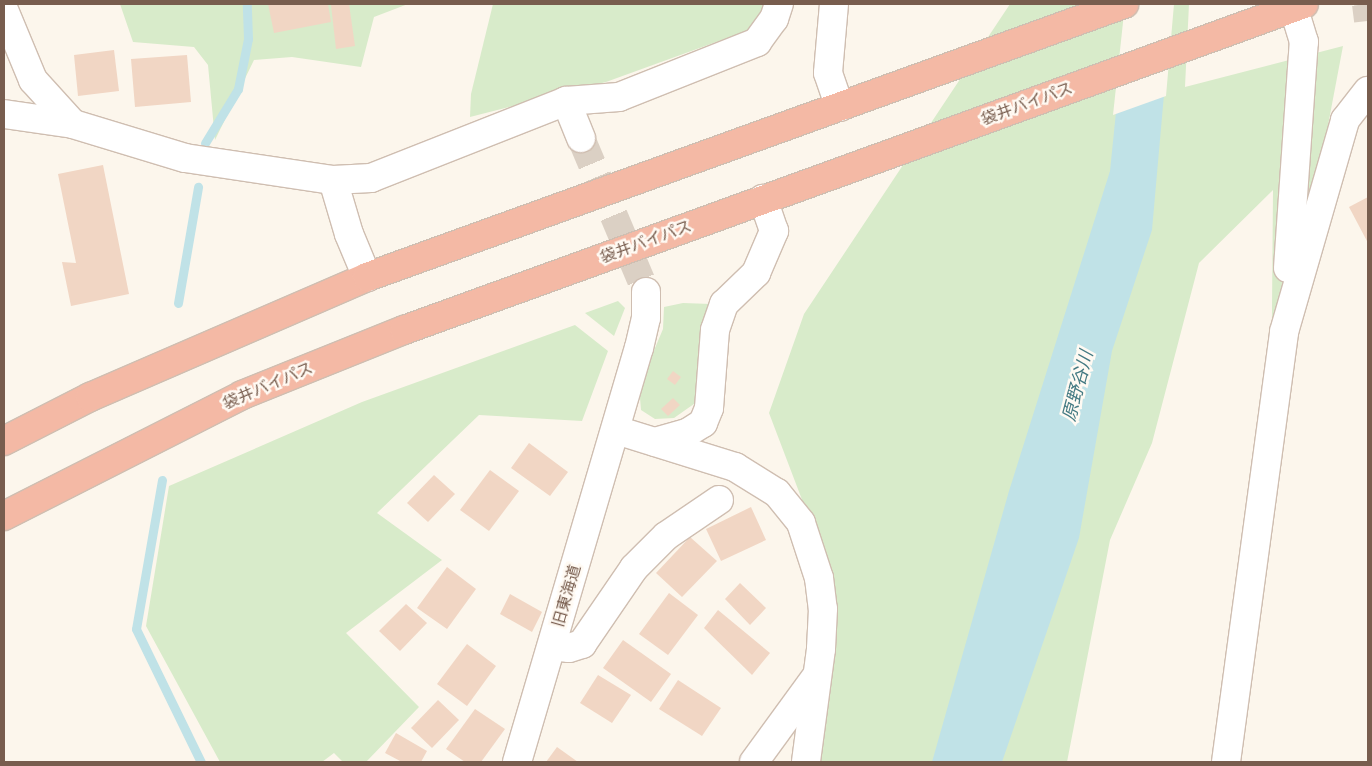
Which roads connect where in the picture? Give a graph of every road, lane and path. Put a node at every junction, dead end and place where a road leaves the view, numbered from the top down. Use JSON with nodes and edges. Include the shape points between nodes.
{"nodes":[{"id":1,"x":779,"y":4,"type":"edge"},
{"id":2,"x":834,"y":4,"type":"edge"},
{"id":3,"x":1124,"y":4,"type":"edge"},
{"id":4,"x":1299,"y":6,"type":"edge"},
{"id":5,"x":4,"y":10,"type":"edge"},
{"id":6,"x":1368,"y":91,"type":"edge"},
{"id":7,"x":566,"y":101,"type":"junction"},
{"id":8,"x":851,"y":103,"type":"junction"},
{"id":9,"x":4,"y":114,"type":"edge"},
{"id":10,"x":73,"y":124,"type":"junction"},
{"id":11,"x":581,"y":138,"type":"tunnel mouth"},
{"id":12,"x":333,"y":180,"type":"junction"},
{"id":13,"x":763,"y":199,"type":"junction"},
{"id":14,"x":367,"y":277,"type":"junction"},
{"id":15,"x":646,"y":292,"type":"tunnel mouth"},
{"id":16,"x":1284,"y":332,"type":"junction"},
{"id":17,"x":616,"y":430,"type":"junction"},
{"id":18,"x":4,"y":441,"type":"edge"},
{"id":19,"x":655,"y":442,"type":"junction"},
{"id":20,"x":720,"y":500,"type":"dead end"},
{"id":21,"x":4,"y":516,"type":"edge"},
{"id":22,"x":552,"y":646,"type":"junction"},
{"id":23,"x":818,"y":674,"type":"junction"},
{"id":24,"x":812,"y":719,"type":"junction"},
{"id":25,"x":518,"y":762,"type":"edge"},
{"id":26,"x":754,"y":762,"type":"edge"},
{"id":27,"x":794,"y":762,"type":"edge"},
{"id":28,"x":806,"y":762,"type":"edge"},
{"id":29,"x":1226,"y":762,"type":"edge"}],
"edges":[{"from":1,"to":7,"type":"street","via":[[774,19],[757,42],[619,97]]},
{"from":2,"to":8,"type":"street","via":[[828,73]]},
{"from":3,"to":8,"type":"highway"},
{"from":4,"to":13,"type":"highway","name":"袋井バイパス"},
{"from":4,"to":16,"type":"street","via":[[1304,42]]},
{"from":5,"to":10,"type":"street","via":[[33,80]]},
{"from":6,"to":16,"type":"street","via":[[1345,120]]},
{"from":7,"to":11,"type":"street"},
{"from":7,"to":12,"type":"street","via":[[371,178]]},
{"from":8,"to":14,"type":"highway"},
{"from":9,"to":10,"type":"street"},
{"from":10,"to":12,"type":"street","via":[[185,158]]},
{"from":12,"to":14,"type":"street","via":[[349,234]]},
{"from":13,"to":19,"type":"street","via":[[774,231],[756,273],[724,304],[715,330],[709,408],[703,423],[687,433]]},
{"from":13,"to":21,"type":"highway","name":"袋井バイパス","via":[[404,330],[242,395]]},
{"from":14,"to":18,"type":"highway","via":[[90,397]]},
{"from":15,"to":17,"type":"street","name":"旧東海道","via":[[646,318]]},
{"from":16,"to":29,"type":"street"},
{"from":17,"to":19,"type":"street"},
{"from":17,"to":22,"type":"street","name":"旧東海道"},
{"from":19,"to":23,"type":"street","via":[[734,468],[787,501],[801,523],[818,578],[823,610]]},
{"from":20,"to":22,"type":"street","via":[[666,536],[634,568],[582,644],[569,648]]},
{"from":22,"to":25,"type":"street","name":"旧東海道"},
{"from":23,"to":24,"type":"street"},
{"from":23,"to":26,"type":"street"},
{"from":24,"to":27,"type":"street"},
{"from":24,"to":28,"type":"street"}]}
